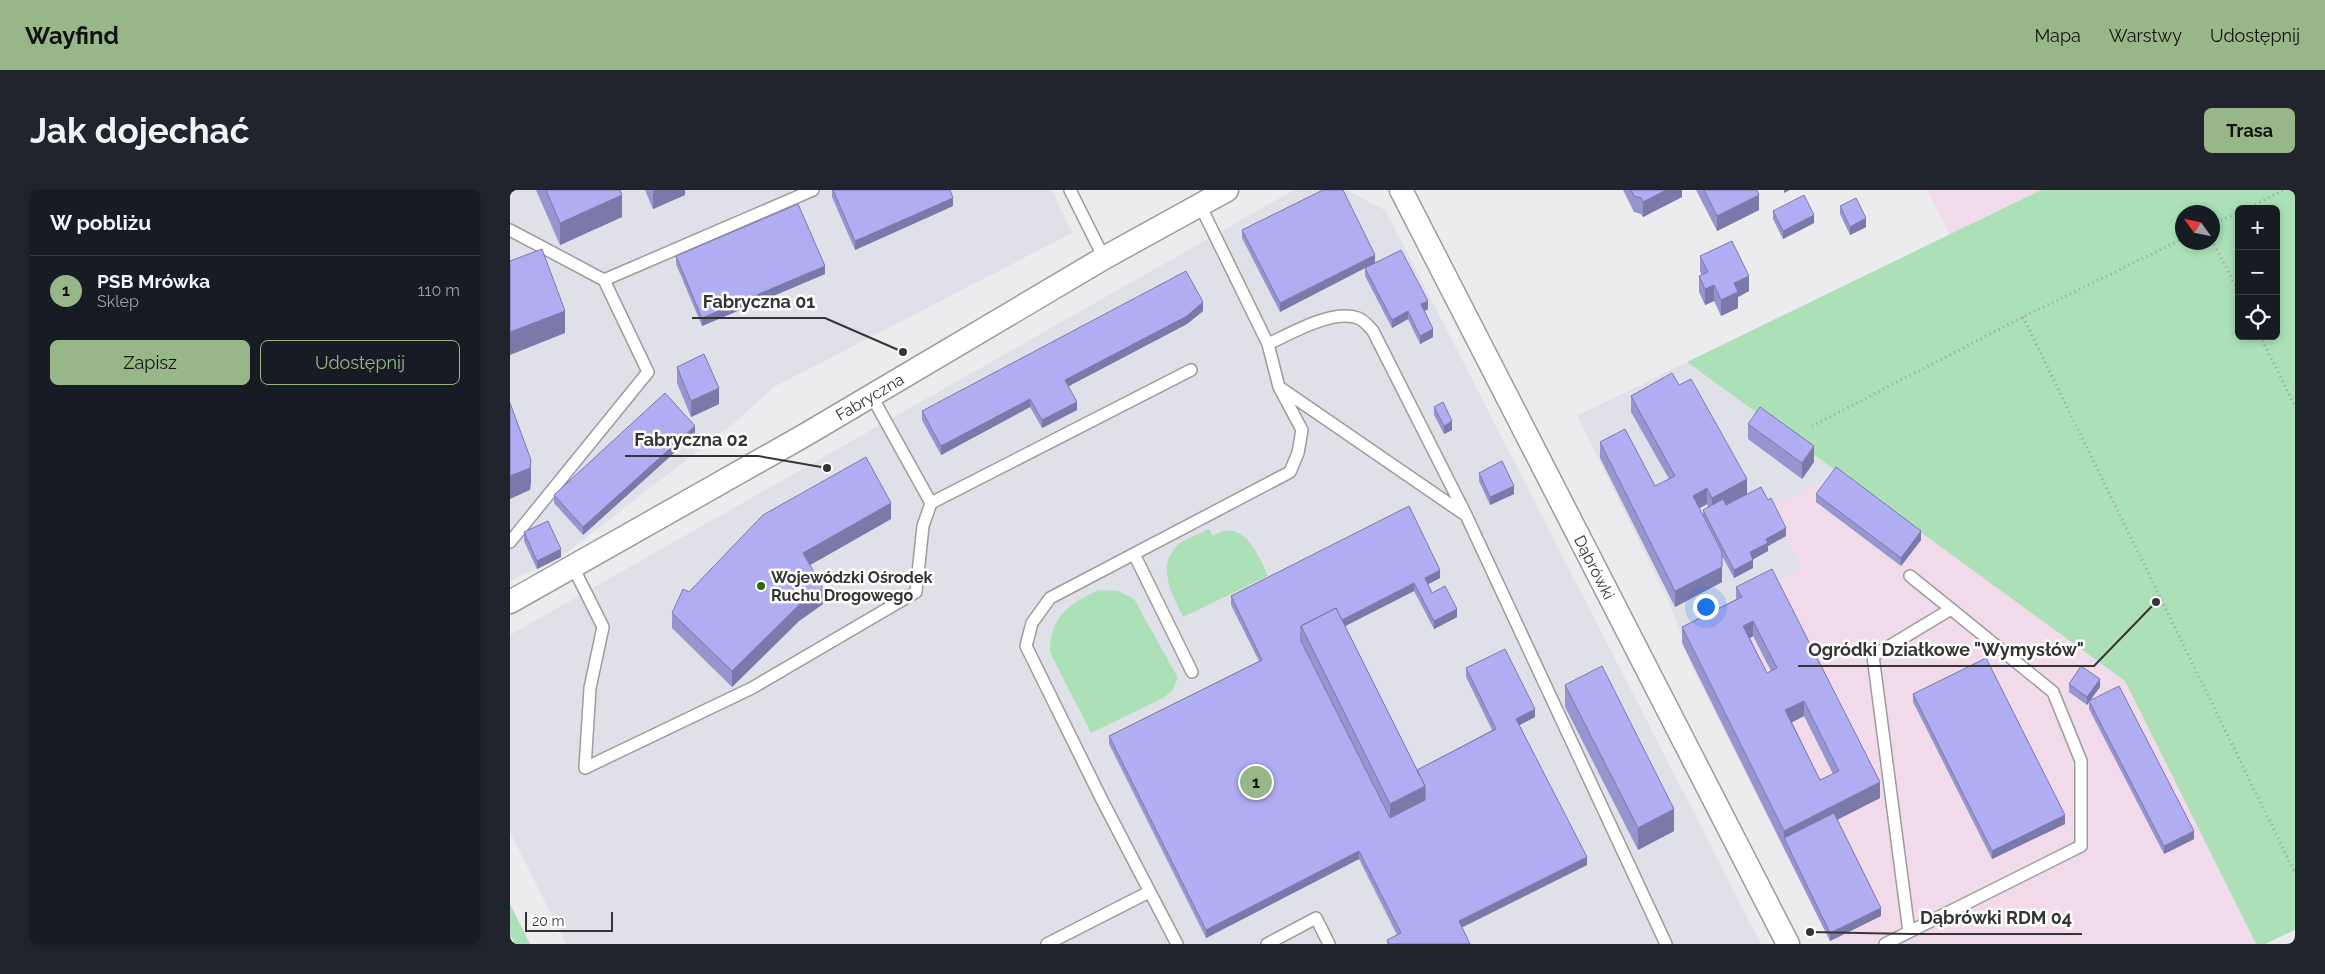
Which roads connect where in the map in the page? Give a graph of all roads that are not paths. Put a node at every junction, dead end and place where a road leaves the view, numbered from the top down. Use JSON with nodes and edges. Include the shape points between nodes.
{"nodes":[{"id":1,"x":813,"y":190,"type":"edge"},
{"id":2,"x":1070,"y":190,"type":"edge"},
{"id":3,"x":1227,"y":190,"type":"edge"},
{"id":4,"x":1401,"y":190,"type":"edge"},
{"id":5,"x":1200,"y":205,"type":"junction"},
{"id":6,"x":510,"y":230,"type":"edge"},
{"id":7,"x":1104,"y":258,"type":"junction"},
{"id":8,"x":604,"y":280,"type":"junction"},
{"id":9,"x":1268,"y":344,"type":"junction"},
{"id":10,"x":1191,"y":370,"type":"dead end"},
{"id":11,"x":1280,"y":387,"type":"junction"},
{"id":12,"x":872,"y":395,"type":"junction"},
{"id":13,"x":931,"y":503,"type":"junction"},
{"id":14,"x":1466,"y":515,"type":"junction"},
{"id":15,"x":510,"y":542,"type":"edge"},
{"id":16,"x":1134,"y":554,"type":"junction"},
{"id":17,"x":573,"y":567,"type":"junction"},
{"id":18,"x":1910,"y":576,"type":"dead end"},
{"id":19,"x":510,"y":600,"type":"edge"},
{"id":20,"x":1951,"y":609,"type":"junction"},
{"id":21,"x":1192,"y":672,"type":"dead end"},
{"id":22,"x":1149,"y":892,"type":"junction"},
{"id":23,"x":1909,"y":932,"type":"junction"},
{"id":24,"x":1047,"y":944,"type":"edge"},
{"id":25,"x":1177,"y":944,"type":"edge"},
{"id":26,"x":1267,"y":944,"type":"edge"},
{"id":27,"x":1329,"y":944,"type":"edge"},
{"id":28,"x":1666,"y":944,"type":"edge"},
{"id":29,"x":1788,"y":944,"type":"edge"},
{"id":30,"x":1885,"y":944,"type":"edge"}],
"edges":[{"from":1,"to":8,"type":"lane"},
{"from":2,"to":7,"type":"lane"},
{"from":3,"to":5,"type":"street","name":"Fabryczna"},
{"from":4,"to":29,"type":"street","name":"Dąbrówki"},
{"from":5,"to":7,"type":"street","name":"Fabryczna"},
{"from":5,"to":9,"type":"lane"},
{"from":6,"to":8,"type":"lane"},
{"from":7,"to":12,"type":"street","name":"Fabryczna"},
{"from":8,"to":15,"type":"lane","via":[[648,372]]},
{"from":9,"to":11,"type":"lane"},
{"from":9,"to":14,"type":"lane","via":[[1320,320],[1359,318],[1373,331],[1385,351]]},
{"from":10,"to":13,"type":"lane"},
{"from":11,"to":14,"type":"lane"},
{"from":11,"to":16,"type":"lane","via":[[1302,430],[1290,472]]},
{"from":12,"to":13,"type":"lane"},
{"from":12,"to":17,"type":"street","name":"Fabryczna"},
{"from":13,"to":17,"type":"lane","via":[[924,526],[916,592],[752,688],[585,768],[590,688],[603,627]]},
{"from":14,"to":28,"type":"lane"},
{"from":16,"to":21,"type":"lane"},
{"from":16,"to":22,"type":"lane","via":[[1050,598],[1032,623],[1026,646]]},
{"from":17,"to":19,"type":"street","name":"Fabryczna"},
{"from":18,"to":20,"type":"lane"},
{"from":20,"to":23,"type":"lane","via":[[1872,656]]},
{"from":20,"to":23,"type":"lane","via":[[2053,692],[2081,761],[2081,846]]},
{"from":22,"to":24,"type":"lane"},
{"from":22,"to":25,"type":"lane"},
{"from":23,"to":30,"type":"lane"},
{"from":26,"to":27,"type":"lane","via":[[1316,918]]}]}
